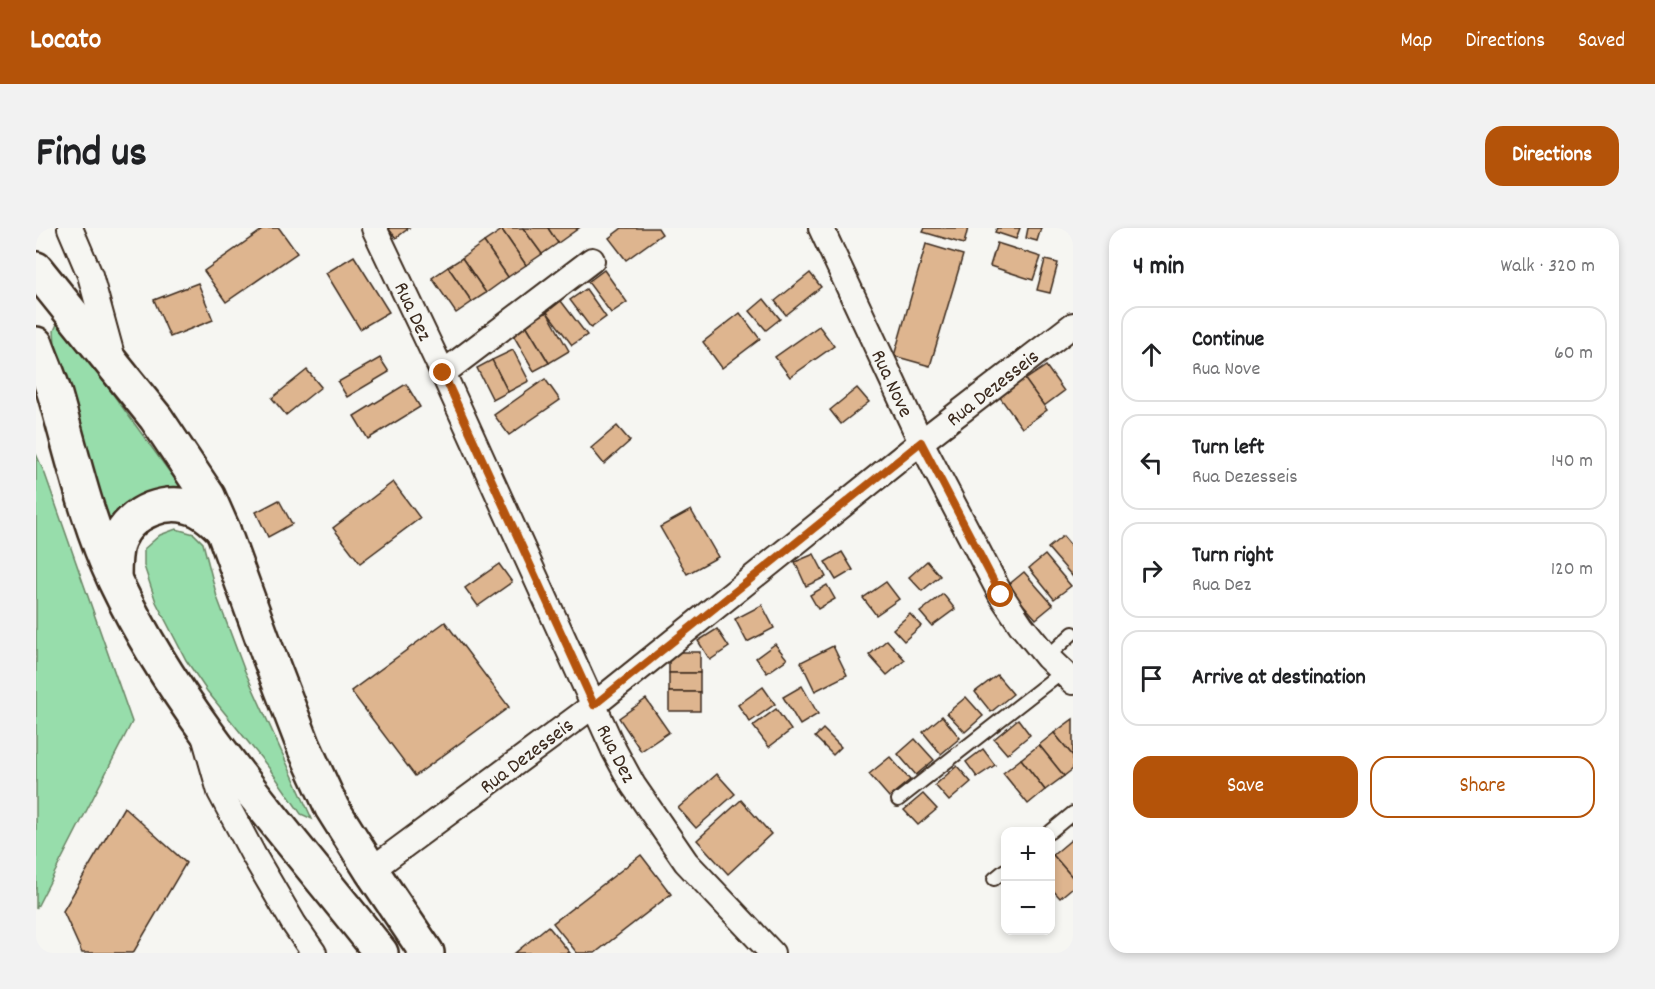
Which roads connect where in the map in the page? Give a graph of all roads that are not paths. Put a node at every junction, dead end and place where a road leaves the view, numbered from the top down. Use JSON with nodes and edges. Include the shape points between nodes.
{"nodes":[{"id":1,"x":70,"y":228,"type":"edge"},
{"id":2,"x":374,"y":228,"type":"edge"},
{"id":3,"x":821,"y":228,"type":"edge"},
{"id":4,"x":592,"y":260,"type":"dead end"},
{"id":5,"x":36,"y":269,"type":"edge"},
{"id":6,"x":1073,"y":325,"type":"edge"},
{"id":7,"x":36,"y":344,"type":"edge"},
{"id":8,"x":116,"y":368,"type":"junction"},
{"id":9,"x":443,"y":373,"type":"junction"},
{"id":10,"x":921,"y":442,"type":"junction"},
{"id":11,"x":223,"y":530,"type":"junction"},
{"id":12,"x":114,"y":578,"type":"junction"},
{"id":13,"x":1073,"y":633,"type":"edge"},
{"id":14,"x":1061,"y":670,"type":"edge"},
{"id":15,"x":594,"y":705,"type":"junction"},
{"id":16,"x":200,"y":722,"type":"junction"},
{"id":17,"x":898,"y":800,"type":"dead end"},
{"id":18,"x":1073,"y":813,"type":"edge"},
{"id":19,"x":1055,"y":828,"type":"edge"},
{"id":20,"x":371,"y":870,"type":"junction"},
{"id":21,"x":1001,"y":873,"type":"edge"},
{"id":22,"x":994,"y":879,"type":"dead end"},
{"id":23,"x":315,"y":953,"type":"edge"},
{"id":24,"x":381,"y":953,"type":"edge"},
{"id":25,"x":427,"y":953,"type":"edge"},
{"id":26,"x":772,"y":953,"type":"edge"}],
"edges":[{"from":1,"to":8,"type":"street","via":[[90,275]]},
{"from":2,"to":9,"type":"street","name":"Rua Dez"},
{"from":3,"to":10,"type":"street","name":"Rua Nove"},
{"from":4,"to":9,"type":"street"},
{"from":5,"to":8,"type":"main road"},
{"from":6,"to":10,"type":"street","name":"Rua Dezesseis"},
{"from":7,"to":12,"type":"main road","via":[[94,529]]},
{"from":8,"to":11,"type":"main road","via":[[180,453],[208,496]]},
{"from":9,"to":15,"type":"street","name":"Rua Dez"},
{"from":10,"to":14,"type":"street","name":"Rua Nove","via":[[1001,595],[1021,625]]},
{"from":10,"to":15,"type":"street","name":"Rua Dezesseis"},
{"from":11,"to":12,"type":"main road","via":[[211,517],[187,506],[160,506],[143,513],[119,539]]},
{"from":11,"to":20,"type":"main road","via":[[304,747],[332,808]]},
{"from":12,"to":16,"type":"main road","via":[[143,636]]},
{"from":13,"to":14,"type":"lane"},
{"from":14,"to":17,"type":"lane"},
{"from":15,"to":20,"type":"street","name":"Rua Dezesseis"},
{"from":15,"to":26,"type":"street","name":"Rua Dez","via":[[633,785],[687,862]]},
{"from":16,"to":23,"type":"street","via":[[220,792],[294,924]]},
{"from":16,"to":24,"type":"main road"},
{"from":18,"to":19,"type":"lane"},
{"from":20,"to":25,"type":"main road"},
{"from":21,"to":22,"type":"lane"}]}
